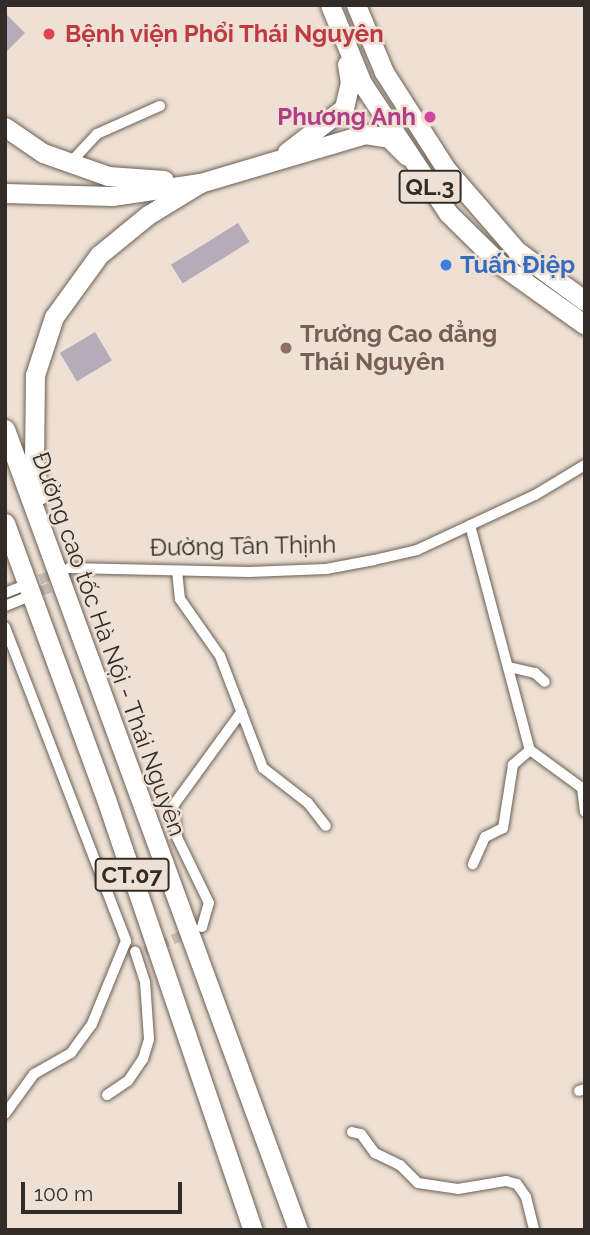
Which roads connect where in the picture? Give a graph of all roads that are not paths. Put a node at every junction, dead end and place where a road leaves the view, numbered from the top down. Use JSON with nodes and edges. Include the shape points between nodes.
{"nodes":[{"id":1,"x":330,"y":5,"type":"edge"},
{"id":2,"x":356,"y":5,"type":"edge"},
{"id":3,"x":340,"y":36,"type":"junction"},
{"id":4,"x":372,"y":47,"type":"junction"},
{"id":5,"x":160,"y":106,"type":"dead end"},
{"id":6,"x":376,"y":109,"type":"junction"},
{"id":7,"x":327,"y":124,"type":"junction"},
{"id":8,"x":5,"y":127,"type":"edge"},
{"id":9,"x":338,"y":143,"type":"junction"},
{"id":10,"x":429,"y":143,"type":"junction"},
{"id":11,"x":407,"y":156,"type":"junction"},
{"id":12,"x":278,"y":158,"type":"junction"},
{"id":13,"x":70,"y":163,"type":"junction"},
{"id":14,"x":200,"y":183,"type":"junction"},
{"id":15,"x":5,"y":192,"type":"edge"},
{"id":16,"x":585,"y":302,"type":"edge"},
{"id":17,"x":585,"y":325,"type":"edge"},
{"id":18,"x":5,"y":429,"type":"edge"},
{"id":19,"x":585,"y":465,"type":"edge"},
{"id":20,"x":5,"y":523,"type":"edge"},
{"id":21,"x":470,"y":525,"type":"junction"},
{"id":22,"x":177,"y":571,"type":"junction"},
{"id":23,"x":71,"y":573,"type":"tunnel mouth"},
{"id":24,"x":5,"y":593,"type":"edge"},
{"id":25,"x":5,"y":606,"type":"edge"},
{"id":26,"x":5,"y":626,"type":"edge"},
{"id":27,"x":509,"y":667,"type":"junction"},
{"id":28,"x":545,"y":682,"type":"dead end"},
{"id":29,"x":242,"y":711,"type":"junction"},
{"id":30,"x":530,"y":750,"type":"junction"},
{"id":31,"x":136,"y":788,"type":"junction"},
{"id":32,"x":585,"y":812,"type":"edge"},
{"id":33,"x":326,"y":826,"type":"dead end"},
{"id":34,"x":473,"y":864,"type":"dead end"},
{"id":35,"x":202,"y":927,"type":"dead end"},
{"id":36,"x":134,"y":952,"type":"junction"},
{"id":37,"x":107,"y":1095,"type":"dead end"},
{"id":38,"x":5,"y":1114,"type":"edge"},
{"id":39,"x":352,"y":1132,"type":"dead end"},
{"id":40,"x":253,"y":1230,"type":"edge"},
{"id":41,"x":298,"y":1230,"type":"edge"},
{"id":42,"x":534,"y":1230,"type":"edge"}],
"edges":[{"from":1,"to":3,"type":"highway","number":"QL.3"},
{"from":2,"to":4,"type":"highway","number":"QL.3"},
{"from":3,"to":6,"type":"highway","number":"QL.3"},
{"from":3,"to":7,"type":"highway","via":[[349,96]]},
{"from":4,"to":6,"type":"highway"},
{"from":4,"to":10,"type":"highway","number":"QL.3"},
{"from":5,"to":13,"type":"street","via":[[97,134]]},
{"from":6,"to":7,"type":"highway"},
{"from":6,"to":9,"type":"highway","via":[[366,125]]},
{"from":6,"to":10,"type":"highway","via":[[398,115]]},
{"from":6,"to":11,"type":"highway","number":"QL.3"},
{"from":7,"to":12,"type":"highway"},
{"from":8,"to":13,"type":"highway","via":[[43,153]]},
{"from":9,"to":11,"type":"highway","via":[[376,134],[389,138]]},
{"from":9,"to":12,"type":"highway"},
{"from":10,"to":16,"type":"highway","number":"QL.3","via":[[499,234]]},
{"from":11,"to":17,"type":"highway","number":"QL.3","via":[[481,248]]},
{"from":12,"to":14,"type":"highway"},
{"from":13,"to":14,"type":"highway","via":[[108,176]]},
{"from":14,"to":15,"type":"highway","via":[[112,196]]},
{"from":14,"to":31,"type":"highway","via":[[139,222],[95,259],[58,311],[34,375],[34,467],[96,650]]},
{"from":18,"to":31,"type":"highway","name":"Đường cao tốc Hà Nội - Thái Nguyên","number":"CT.07"},
{"from":19,"to":21,"type":"street","name":"Đường Tân Thịnh"},
{"from":20,"to":40,"type":"highway","number":"CT.07","via":[[106,799]]},
{"from":21,"to":22,"type":"street","name":"Đường Tân Thịnh","via":[[417,550],[326,569]]},
{"from":21,"to":27,"type":"street"},
{"from":22,"to":23,"type":"street","name":"Đường Tân Thịnh","via":[[91,569]]},
{"from":22,"to":29,"type":"street","via":[[180,599],[220,656]]},
{"from":24,"to":25,"type":"street","via":[[23,592]]},
{"from":26,"to":36,"type":"street"},
{"from":27,"to":28,"type":"street","via":[[535,673]]},
{"from":27,"to":30,"type":"street"},
{"from":29,"to":33,"type":"street","via":[[263,768],[308,803]]},
{"from":29,"to":35,"type":"street","via":[[173,806],[180,845],[209,903]]},
{"from":30,"to":32,"type":"street","via":[[582,788]]},
{"from":30,"to":34,"type":"street","via":[[513,765],[503,828],[485,837]]},
{"from":31,"to":41,"type":"highway","name":"Đường cao tốc Hà Nội - Thái Nguyên","number":"CT.07"},
{"from":36,"to":37,"type":"street","via":[[145,982],[149,1039],[144,1059],[128,1081]]},
{"from":36,"to":38,"type":"street","via":[[71,1053],[34,1074]]},
{"from":39,"to":42,"type":"street","via":[[361,1134],[375,1153],[400,1165],[418,1183],[458,1189],[506,1181],[517,1184],[526,1197]]}]}
